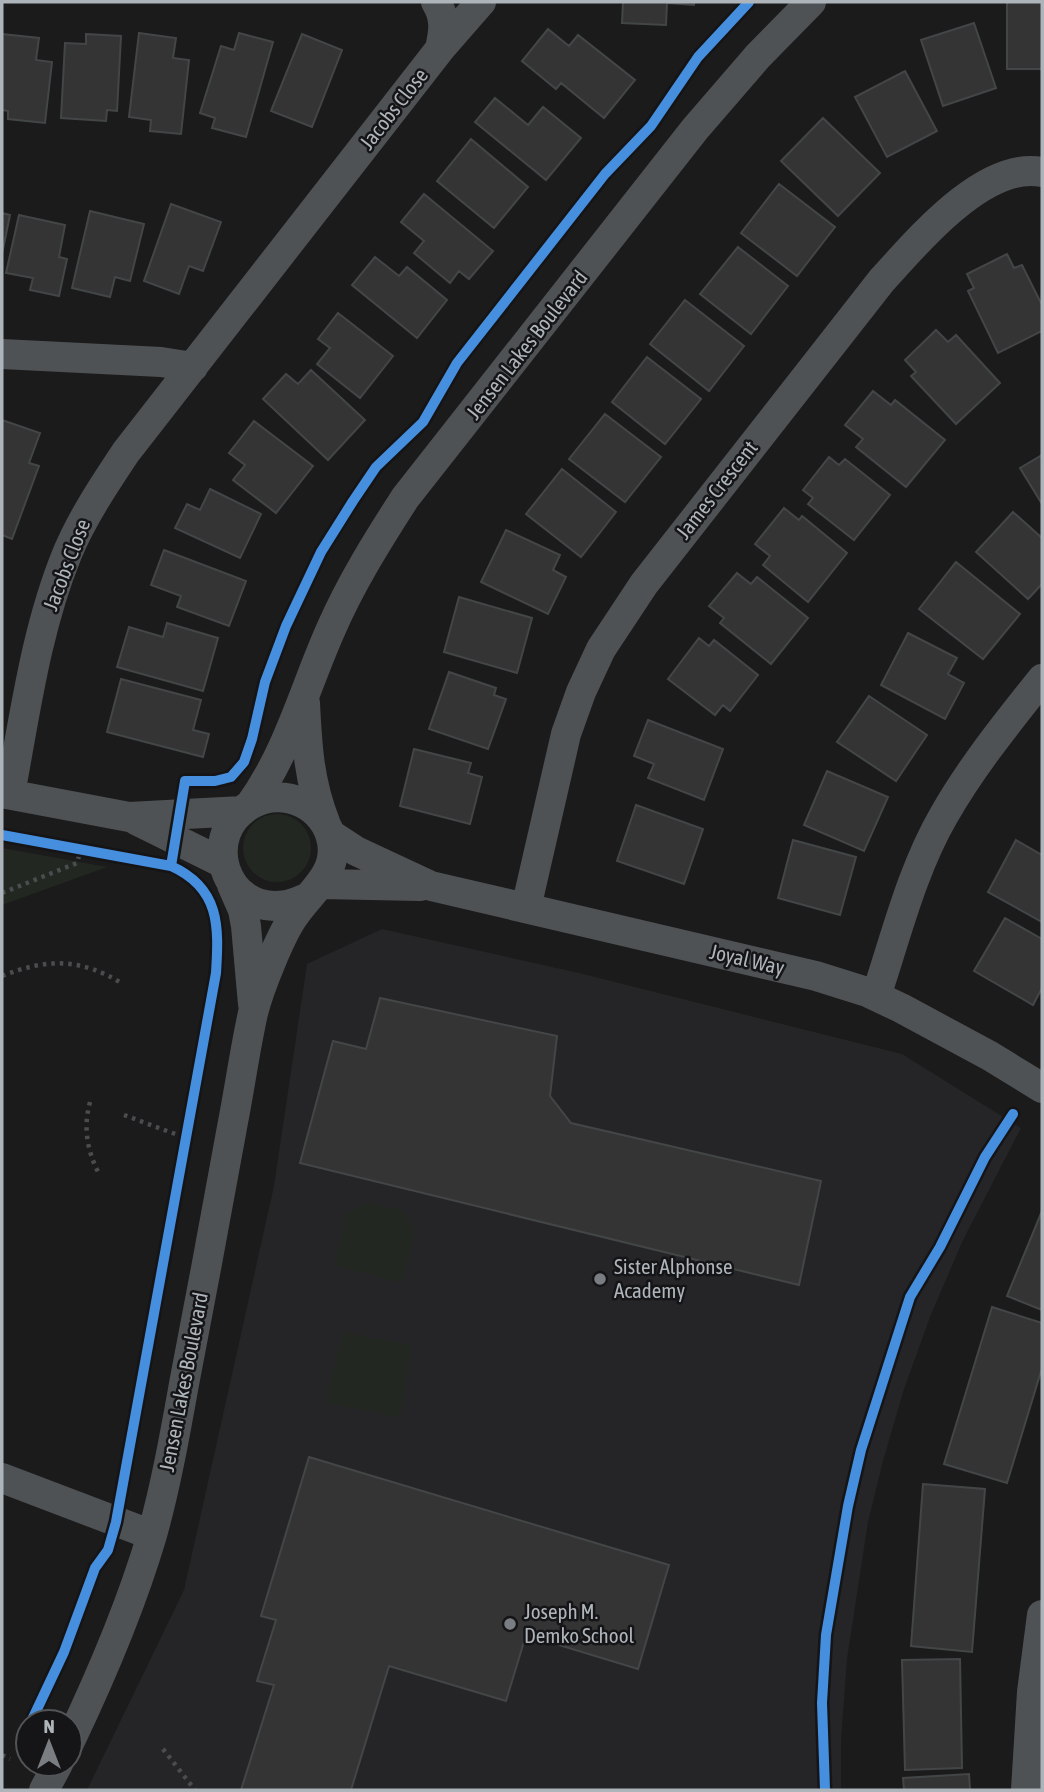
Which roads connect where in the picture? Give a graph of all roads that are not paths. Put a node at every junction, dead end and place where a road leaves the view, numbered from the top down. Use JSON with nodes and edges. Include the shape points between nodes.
{"nodes":[{"id":1,"x":436,"y":2,"type":"edge"},
{"id":2,"x":481,"y":2,"type":"edge"},
{"id":3,"x":825,"y":2,"type":"edge"},
{"id":4,"x":801,"y":12,"type":"edge"},
{"id":5,"x":440,"y":49,"type":"junction"},
{"id":6,"x":1042,"y":172,"type":"edge"},
{"id":7,"x":2,"y":354,"type":"edge"},
{"id":8,"x":193,"y":367,"type":"junction"},
{"id":9,"x":1042,"y":680,"type":"edge"},
{"id":10,"x":305,"y":695,"type":"junction"},
{"id":11,"x":6,"y":793,"type":"edge"},
{"id":12,"x":246,"y":808,"type":"junction"},
{"id":13,"x":129,"y":817,"type":"junction"},
{"id":14,"x":328,"y":829,"type":"junction"},
{"id":15,"x":227,"y":874,"type":"junction"},
{"id":16,"x":430,"y":886,"type":"junction"},
{"id":17,"x":315,"y":890,"type":"junction"},
{"id":18,"x":526,"y":908,"type":"junction"},
{"id":19,"x":876,"y":996,"type":"junction"},
{"id":20,"x":254,"y":1009,"type":"junction"},
{"id":21,"x":1042,"y":1088,"type":"edge"},
{"id":22,"x":2,"y":1478,"type":"edge"},
{"id":23,"x":152,"y":1535,"type":"junction"},
{"id":24,"x":1042,"y":1615,"type":"edge"},
{"id":25,"x":1037,"y":1693,"type":"edge"},
{"id":26,"x":84,"y":1710,"type":"edge"},
{"id":27,"x":1026,"y":1790,"type":"edge"}],
"edges":[{"from":1,"to":5,"type":"street","name":"Jacobs Close","via":[[444,23]]},
{"from":2,"to":5,"type":"street","name":"Jacobs Close"},
{"from":3,"to":4,"type":"street","name":"Jensen Lakes Boulevard"},
{"from":4,"to":10,"type":"street","name":"Jensen Lakes Boulevard","via":[[695,130],[405,498],[352,586]]},
{"from":5,"to":8,"type":"street","name":"Jacobs Close"},
{"from":6,"to":18,"type":"street","name":"James Crescent","via":[[1021,170],[980,188],[890,270],[638,593],[601,649],[580,692]]},
{"from":7,"to":8,"type":"street"},
{"from":8,"to":11,"type":"street","name":"Jacobs Close","via":[[115,468],[67,554],[34,667]]},
{"from":9,"to":19,"type":"street","via":[[992,741],[943,816]]},
{"from":10,"to":12,"type":"street","name":"Jensen Lakes Boulevard","via":[[264,786]]},
{"from":10,"to":14,"type":"street","name":"Jensen Lakes Boulevard","via":[[314,794]]},
{"from":11,"to":13,"type":"street"},
{"from":12,"to":13,"type":"street"},
{"from":12,"to":14,"type":"street","via":[[269,797],[291,798],[312,807]]},
{"from":12,"to":15,"type":"street","via":[[233,819],[223,841]]},
{"from":13,"to":15,"type":"street"},
{"from":14,"to":16,"type":"street","name":"Joyal Way","via":[[356,851]]},
{"from":14,"to":17,"type":"street","via":[[333,845],[330,866]]},
{"from":15,"to":17,"type":"street","via":[[245,898],[266,905],[286,905]]},
{"from":15,"to":20,"type":"street","name":"Jensen Lakes Boulevard","via":[[243,910]]},
{"from":16,"to":17,"type":"street","name":"Joyal Way"},
{"from":16,"to":18,"type":"street","name":"Joyal Way"},
{"from":17,"to":20,"type":"street","name":"Jensen Lakes Boulevard","via":[[284,934]]},
{"from":18,"to":19,"type":"street","name":"Joyal Way","via":[[816,976]]},
{"from":19,"to":21,"type":"street","name":"Joyal Way"},
{"from":20,"to":23,"type":"street","name":"Jensen Lakes Boulevard"},
{"from":22,"to":23,"type":"street"},
{"from":23,"to":26,"type":"street","name":"Jensen Lakes Boulevard","via":[[109,1656]]},
{"from":24,"to":25,"type":"street"},
{"from":25,"to":27,"type":"street"}]}
